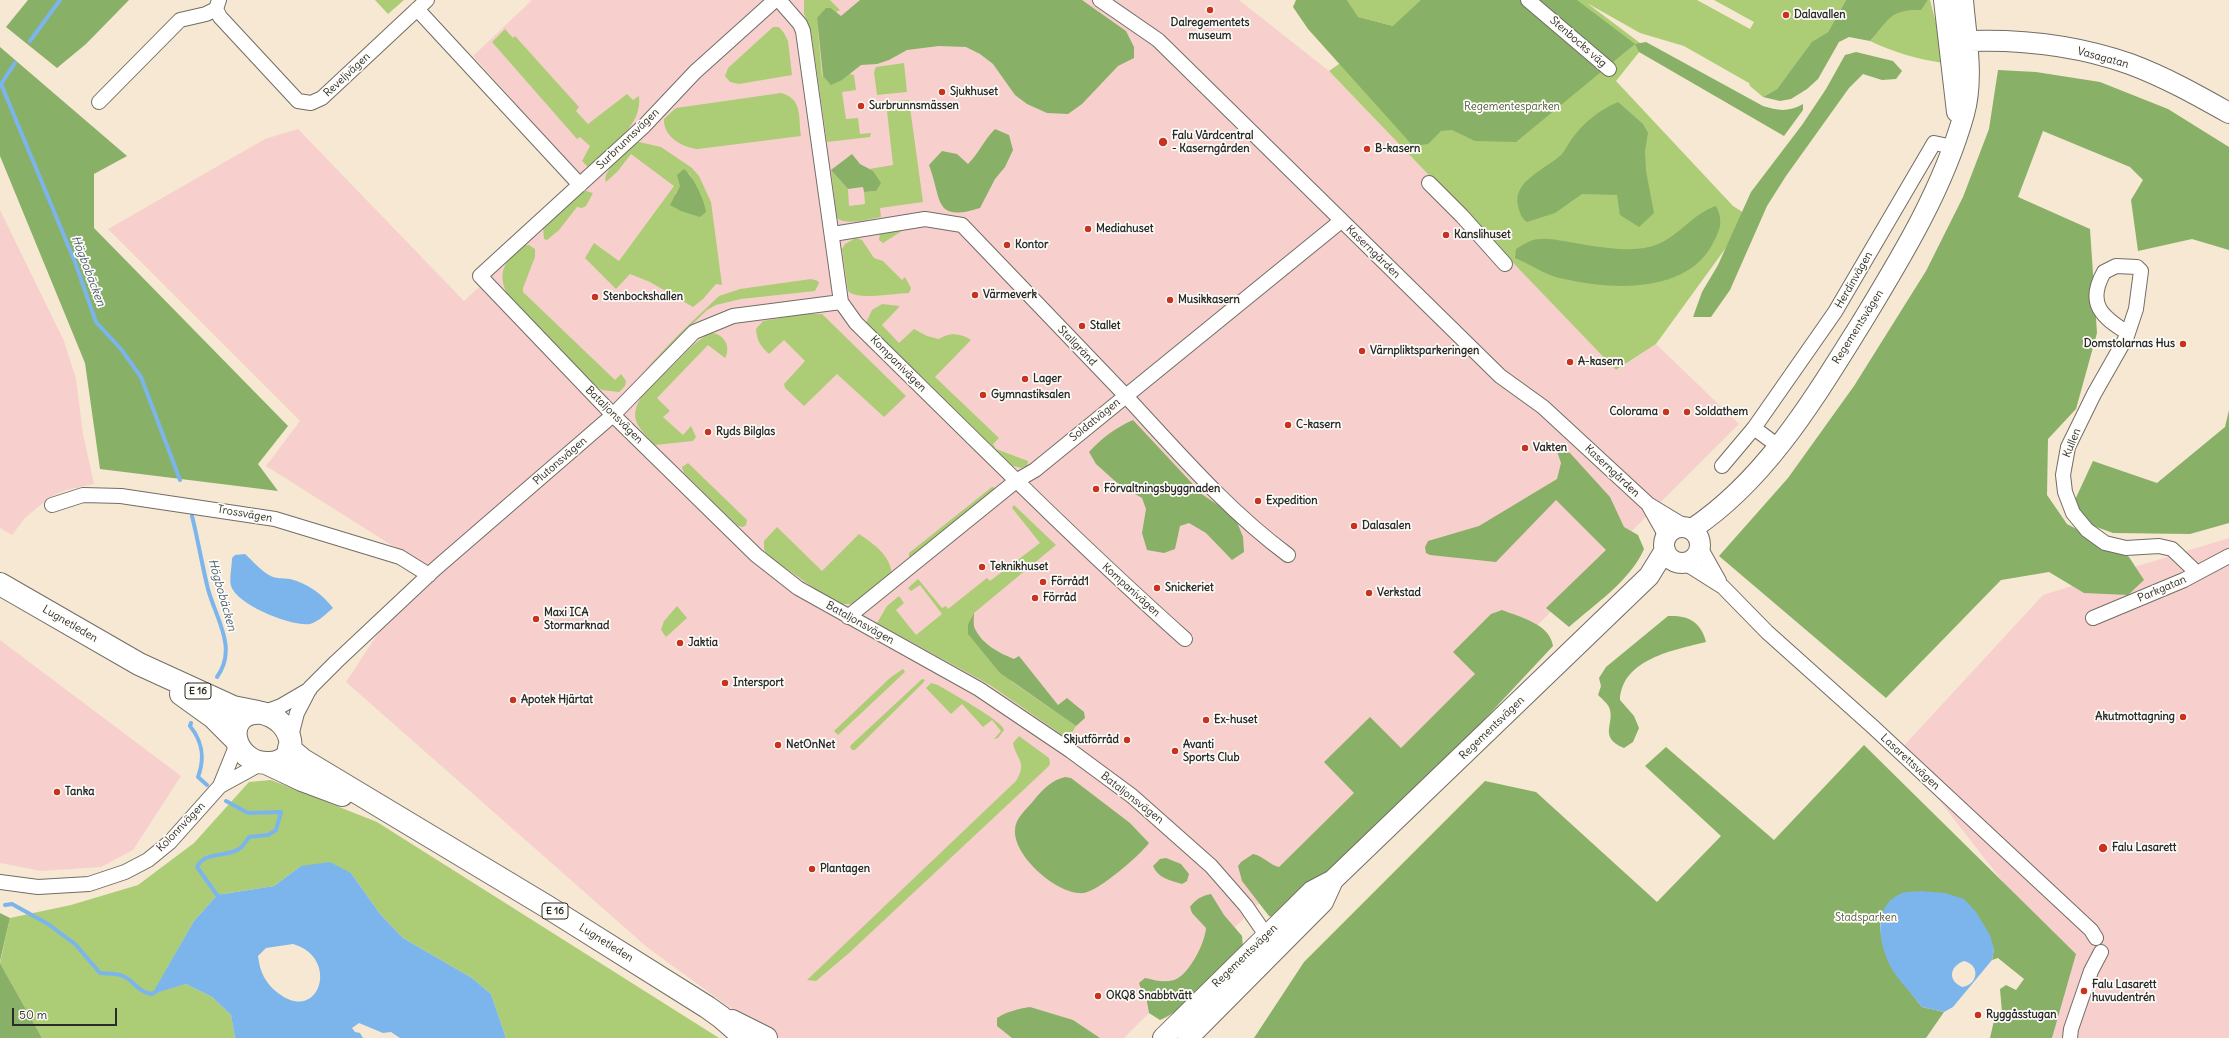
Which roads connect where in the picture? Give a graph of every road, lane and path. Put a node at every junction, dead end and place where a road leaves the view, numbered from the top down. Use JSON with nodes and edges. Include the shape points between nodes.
{"nodes":[{"id":1,"x":775,"y":0,"type":"edge"},
{"id":2,"x":780,"y":0,"type":"edge"},
{"id":3,"x":1100,"y":0,"type":"edge"},
{"id":4,"x":1528,"y":0,"type":"edge"},
{"id":5,"x":1944,"y":0,"type":"edge"},
{"id":6,"x":1963,"y":0,"type":"edge"},
{"id":7,"x":218,"y":4,"type":"edge"},
{"id":8,"x":422,"y":4,"type":"edge"},
{"id":9,"x":1959,"y":42,"type":"junction"},
{"id":10,"x":1608,"y":69,"type":"dead end"},
{"id":11,"x":100,"y":102,"type":"dead end"},
{"id":12,"x":2229,"y":113,"type":"edge"},
{"id":13,"x":1953,"y":147,"type":"junction"},
{"id":14,"x":1429,"y":183,"type":"dead end"},
{"id":15,"x":580,"y":185,"type":"junction"},
{"id":16,"x":1341,"y":221,"type":"junction"},
{"id":17,"x":833,"y":234,"type":"junction"},
{"id":18,"x":1504,"y":264,"type":"dead end"},
{"id":19,"x":480,"y":276,"type":"joint"},
{"id":20,"x":841,"y":302,"type":"junction"},
{"id":21,"x":2128,"y":333,"type":"junction"},
{"id":22,"x":1125,"y":396,"type":"junction"},
{"id":23,"x":613,"y":415,"type":"junction"},
{"id":24,"x":1754,"y":428,"type":"junction"},
{"id":25,"x":1778,"y":446,"type":"junction"},
{"id":26,"x":1722,"y":466,"type":"dead end"},
{"id":27,"x":1016,"y":481,"type":"junction"},
{"id":28,"x":1648,"y":504,"type":"junction"},
{"id":29,"x":52,"y":505,"type":"dead end"},
{"id":30,"x":1695,"y":537,"type":"junction"},
{"id":31,"x":1665,"y":543,"type":"junction"},
{"id":32,"x":1288,"y":555,"type":"dead end"},
{"id":33,"x":2229,"y":556,"type":"edge"},
{"id":34,"x":1683,"y":563,"type":"junction"},
{"id":35,"x":2197,"y":573,"type":"junction"},
{"id":36,"x":429,"y":575,"type":"junction"},
{"id":37,"x":1649,"y":576,"type":"junction"},
{"id":38,"x":0,"y":584,"type":"edge"},
{"id":39,"x":1722,"y":587,"type":"junction"},
{"id":40,"x":848,"y":617,"type":"junction"},
{"id":41,"x":2093,"y":618,"type":"dead end"},
{"id":42,"x":1185,"y":639,"type":"dead end"},
{"id":43,"x":139,"y":664,"type":"junction"},
{"id":44,"x":310,"y":688,"type":"junction"},
{"id":45,"x":260,"y":713,"type":"junction"},
{"id":46,"x":236,"y":742,"type":"junction"},
{"id":47,"x":290,"y":744,"type":"junction"},
{"id":48,"x":264,"y":763,"type":"junction"},
{"id":49,"x":220,"y":786,"type":"junction"},
{"id":50,"x":386,"y":810,"type":"junction"},
{"id":51,"x":0,"y":883,"type":"edge"},
{"id":52,"x":2096,"y":938,"type":"dead end"},
{"id":53,"x":1271,"y":941,"type":"junction"},
{"id":54,"x":2102,"y":952,"type":"dead end"},
{"id":55,"x":721,"y":1017,"type":"junction"},
{"id":56,"x":745,"y":1038,"type":"edge"},
{"id":57,"x":766,"y":1038,"type":"edge"},
{"id":58,"x":1163,"y":1038,"type":"edge"},
{"id":59,"x":1188,"y":1038,"type":"edge"},
{"id":60,"x":2070,"y":1038,"type":"edge"}],
"edges":[{"from":1,"to":15,"type":"street","name":"Surbrunnsvägen","via":[[695,72],[644,126]]},
{"from":2,"to":17,"type":"street","name":"Kompanivägen","via":[[804,31]]},
{"from":3,"to":16,"type":"street","name":"Kaserngården","via":[[1158,40],[1262,140]]},
{"from":4,"to":10,"type":"street","name":"Stenbocks väg"},
{"from":5,"to":9,"type":"main road","name":"Regementsvägen"},
{"from":6,"to":9,"type":"main road","name":"Regementsvägen"},
{"from":7,"to":8,"type":"street","name":"Reveljvägen","via":[[220,16],[298,100],[311,103],[322,98]]},
{"from":7,"to":11,"type":"street","via":[[206,14],[180,20]]},
{"from":8,"to":15,"type":"street","name":"Reveljvägen"},
{"from":9,"to":12,"type":"main road","name":"Vasagatan","via":[[2033,43],[2106,56],[2155,74]]},
{"from":9,"to":13,"type":"main road","name":"Regementsvägen","via":[[1967,96]]},
{"from":13,"to":24,"type":"street","name":"Herdinvägen","via":[[1934,143],[1836,312]]},
{"from":13,"to":25,"type":"main road","name":"Regementsvägen","via":[[1929,206],[1889,277],[1825,382]]},
{"from":14,"to":18,"type":"street"},
{"from":15,"to":19,"type":"street","name":"Surbrunnsvägen"},
{"from":16,"to":22,"type":"street","name":"Soldatvägen"},
{"from":16,"to":28,"type":"street","name":"Kaserngården","via":[[1500,376],[1543,407]]},
{"from":17,"to":20,"type":"street","name":"Kompanivägen"},
{"from":17,"to":22,"type":"street","name":"Stallgränd","via":[[925,219],[962,225]]},
{"from":19,"to":23,"type":"street","name":"Bataljonsvägen"},
{"from":20,"to":23,"type":"street","name":"Plutonsvägen","via":[[733,316],[694,332]]},
{"from":20,"to":27,"type":"street","name":"Kompanivägen","via":[[856,323]]},
{"from":21,"to":21,"type":"street","name":"Kullen","via":[[2136,309],[2141,271],[2137,267],[2116,266],[2104,272],[2096,290],[2097,300],[2106,319]]},
{"from":21,"to":35,"type":"street","name":"Kullen","via":[[2068,447],[2063,475],[2065,492],[2073,513],[2087,530],[2105,542],[2126,548],[2159,546],[2172,549]]},
{"from":22,"to":27,"type":"street","name":"Soldatvägen","via":[[1035,470]]},
{"from":22,"to":32,"type":"street","name":"Stallgränd","via":[[1175,452],[1261,535]]},
{"from":23,"to":36,"type":"street","name":"Plutonsvägen"},
{"from":23,"to":40,"type":"street","name":"Bataljonsvägen","via":[[756,555],[798,588]]},
{"from":24,"to":25,"type":"street"},
{"from":24,"to":26,"type":"street","name":"Herdinvägen"},
{"from":25,"to":30,"type":"main road","name":"Regementsvägen"},
{"from":27,"to":40,"type":"street","name":"Soldatvägen"},
{"from":27,"to":42,"type":"street","name":"Kompanivägen","via":[[1111,573]]},
{"from":28,"to":30,"type":"street","name":"Kaserngården"},
{"from":28,"to":31,"type":"street","name":"Kaserngården"},
{"from":29,"to":36,"type":"street","name":"Trossvägen","via":[[83,495],[121,496],[275,519],[400,557]]},
{"from":30,"to":31,"type":"main road","via":[[1678,526]]},
{"from":30,"to":34,"type":"main road","via":[[1695,558]]},
{"from":30,"to":39,"type":"street","name":"Lasarettsvägen"},
{"from":31,"to":34,"type":"main road","via":[[1670,558]]},
{"from":31,"to":37,"type":"main road","name":"Regementsvägen"},
{"from":33,"to":35,"type":"street","name":"Parkgatan"},
{"from":34,"to":37,"type":"main road","name":"Regementsvägen"},
{"from":34,"to":39,"type":"street","name":"Lasarettsvägen"},
{"from":35,"to":41,"type":"street","name":"Parkgatan"},
{"from":36,"to":44,"type":"street","name":"Plutonsvägen"},
{"from":37,"to":53,"type":"main road","name":"Regementsvägen","via":[[1333,880],[1323,902]]},
{"from":38,"to":43,"type":"highway","name":"Lugnetleden","number":"E 16"},
{"from":39,"to":52,"type":"street","name":"Lasarettsvägen","via":[[1767,632],[2091,930]]},
{"from":40,"to":53,"type":"street","name":"Bataljonsvägen","via":[[979,689],[1072,751],[1132,796],[1211,866],[1246,906]]},
{"from":43,"to":45,"type":"highway","name":"Lugnetleden","number":"E 16","via":[[233,707]]},
{"from":43,"to":46,"type":"highway","name":"Lugnetleden","number":"E 16","via":[[213,717]]},
{"from":44,"to":45,"type":"street","name":"Plutonsvägen","via":[[281,706]]},
{"from":44,"to":47,"type":"street","name":"Plutonsvägen","via":[[297,713]]},
{"from":45,"to":46,"type":"highway","via":[[245,716],[240,721],[235,730]]},
{"from":45,"to":47,"type":"highway","number":"E 16","via":[[280,720],[289,732]]},
{"from":46,"to":48,"type":"highway","number":"E 16","via":[[246,756]]},
{"from":46,"to":49,"type":"street","name":"Kolonnvägen"},
{"from":47,"to":48,"type":"highway","via":[[280,760]]},
{"from":47,"to":50,"type":"highway","name":"Lugnetleden","number":"E 16","via":[[303,760]]},
{"from":48,"to":49,"type":"street","name":"Kolonnvägen"},
{"from":48,"to":50,"type":"highway","name":"Lugnetleden","number":"E 16","via":[[302,780]]},
{"from":49,"to":51,"type":"street","name":"Kolonnvägen","via":[[170,842],[148,860],[125,872],[89,884],[38,887]]},
{"from":50,"to":55,"type":"highway","name":"Lugnetleden","number":"E 16","via":[[546,906]]},
{"from":53,"to":58,"type":"main road","name":"Regementsvägen"},
{"from":53,"to":59,"type":"main road","name":"Regementsvägen"},
{"from":54,"to":60,"type":"street","via":[[2091,972]]},
{"from":55,"to":56,"type":"highway","name":"Lugnetleden","number":"E 16"},
{"from":55,"to":57,"type":"highway","name":"Lugnetleden","number":"E 16"}]}
